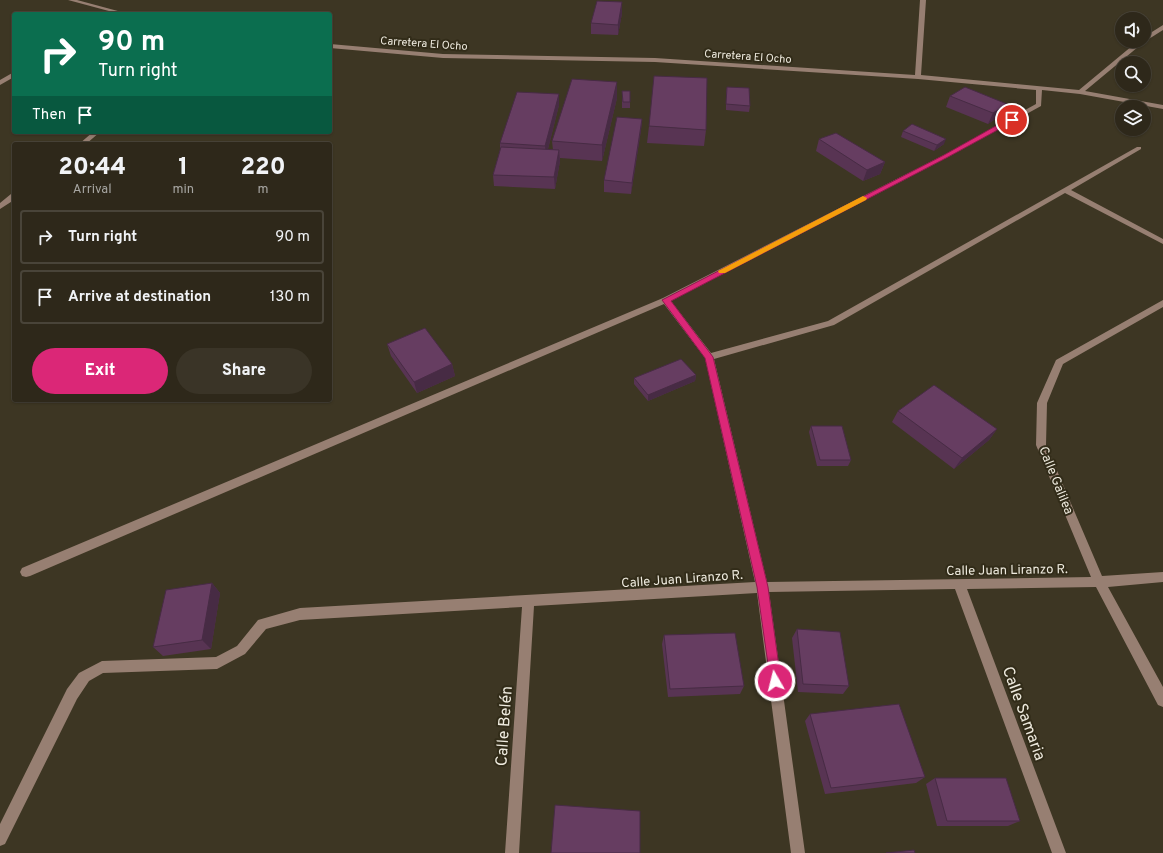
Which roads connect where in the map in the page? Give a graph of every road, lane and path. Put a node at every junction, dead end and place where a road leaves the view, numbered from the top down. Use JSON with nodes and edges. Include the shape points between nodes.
{"nodes":[{"id":1,"x":71,"y":0,"type":"edge"},
{"id":2,"x":923,"y":0,"type":"edge"},
{"id":3,"x":110,"y":12,"type":"edge"},
{"id":4,"x":1163,"y":27,"type":"edge"},
{"id":5,"x":1151,"y":35,"type":"edge"},
{"id":6,"x":332,"y":46,"type":"edge"},
{"id":7,"x":1133,"y":48,"type":"edge"},
{"id":8,"x":0,"y":73,"type":"edge"},
{"id":9,"x":12,"y":75,"type":"edge"},
{"id":10,"x":12,"y":76,"type":"edge"},
{"id":11,"x":918,"y":77,"type":"junction"},
{"id":12,"x":0,"y":83,"type":"edge"},
{"id":13,"x":1039,"y":87,"type":"junction"},
{"id":14,"x":1080,"y":92,"type":"junction"},
{"id":15,"x":1163,"y":107,"type":"edge"},
{"id":16,"x":95,"y":134,"type":"edge"},
{"id":17,"x":85,"y":142,"type":"edge"},
{"id":18,"x":1139,"y":148,"type":"dead end"},
{"id":19,"x":1065,"y":190,"type":"junction"},
{"id":20,"x":12,"y":198,"type":"edge"},
{"id":21,"x":0,"y":207,"type":"edge"},
{"id":22,"x":1163,"y":242,"type":"edge"},
{"id":23,"x":666,"y":300,"type":"junction"},
{"id":24,"x":1163,"y":303,"type":"edge"},
{"id":25,"x":709,"y":357,"type":"junction"},
{"id":26,"x":26,"y":572,"type":"dead end"},
{"id":27,"x":1163,"y":577,"type":"edge"},
{"id":28,"x":1099,"y":582,"type":"junction"},
{"id":29,"x":959,"y":584,"type":"junction"},
{"id":30,"x":762,"y":587,"type":"junction"},
{"id":31,"x":528,"y":601,"type":"junction"},
{"id":32,"x":1163,"y":700,"type":"edge"},
{"id":33,"x":0,"y":839,"type":"edge"},
{"id":34,"x":512,"y":853,"type":"edge"},
{"id":35,"x":798,"y":853,"type":"edge"},
{"id":36,"x":1060,"y":853,"type":"edge"}],
"edges":[{"from":1,"to":3,"type":"street"},
{"from":2,"to":11,"type":"street"},
{"from":4,"to":5,"type":"street"},
{"from":6,"to":11,"type":"street","name":"Carretera El Ocho","via":[[443,56],[655,60]]},
{"from":7,"to":14,"type":"street"},
{"from":8,"to":9,"type":"street"},
{"from":10,"to":12,"type":"street"},
{"from":11,"to":13,"type":"street","name":"Carretera El Ocho"},
{"from":13,"to":14,"type":"street","name":"Carretera El Ocho"},
{"from":13,"to":23,"type":"street","via":[[1039,105],[946,156]]},
{"from":14,"to":15,"type":"street","name":"Carretera El Ocho"},
{"from":16,"to":17,"type":"street"},
{"from":18,"to":19,"type":"street"},
{"from":19,"to":22,"type":"street"},
{"from":19,"to":25,"type":"street","via":[[831,323]]},
{"from":20,"to":21,"type":"street"},
{"from":23,"to":25,"type":"street"},
{"from":23,"to":26,"type":"street"},
{"from":24,"to":28,"type":"street","name":"Calle Galilea","via":[[1059,362],[1042,403],[1041,445]]},
{"from":25,"to":30,"type":"street"},
{"from":27,"to":28,"type":"street","name":"Calle Juan Liranzo R."},
{"from":28,"to":29,"type":"street","name":"Calle Juan Liranzo R."},
{"from":28,"to":32,"type":"street","name":"Calle Galilea"},
{"from":29,"to":30,"type":"street","name":"Calle Juan Liranzo R."},
{"from":29,"to":36,"type":"street","name":"Calle Samaria"},
{"from":30,"to":31,"type":"street","name":"Calle Juan Liranzo R."},
{"from":30,"to":35,"type":"street"},
{"from":31,"to":33,"type":"street","name":"Calle Juan Liranzo R.","via":[[300,614],[262,624],[241,650],[217,663],[102,667],[84,677],[72,694]]},
{"from":31,"to":34,"type":"street","name":"Calle Belén"}]}
